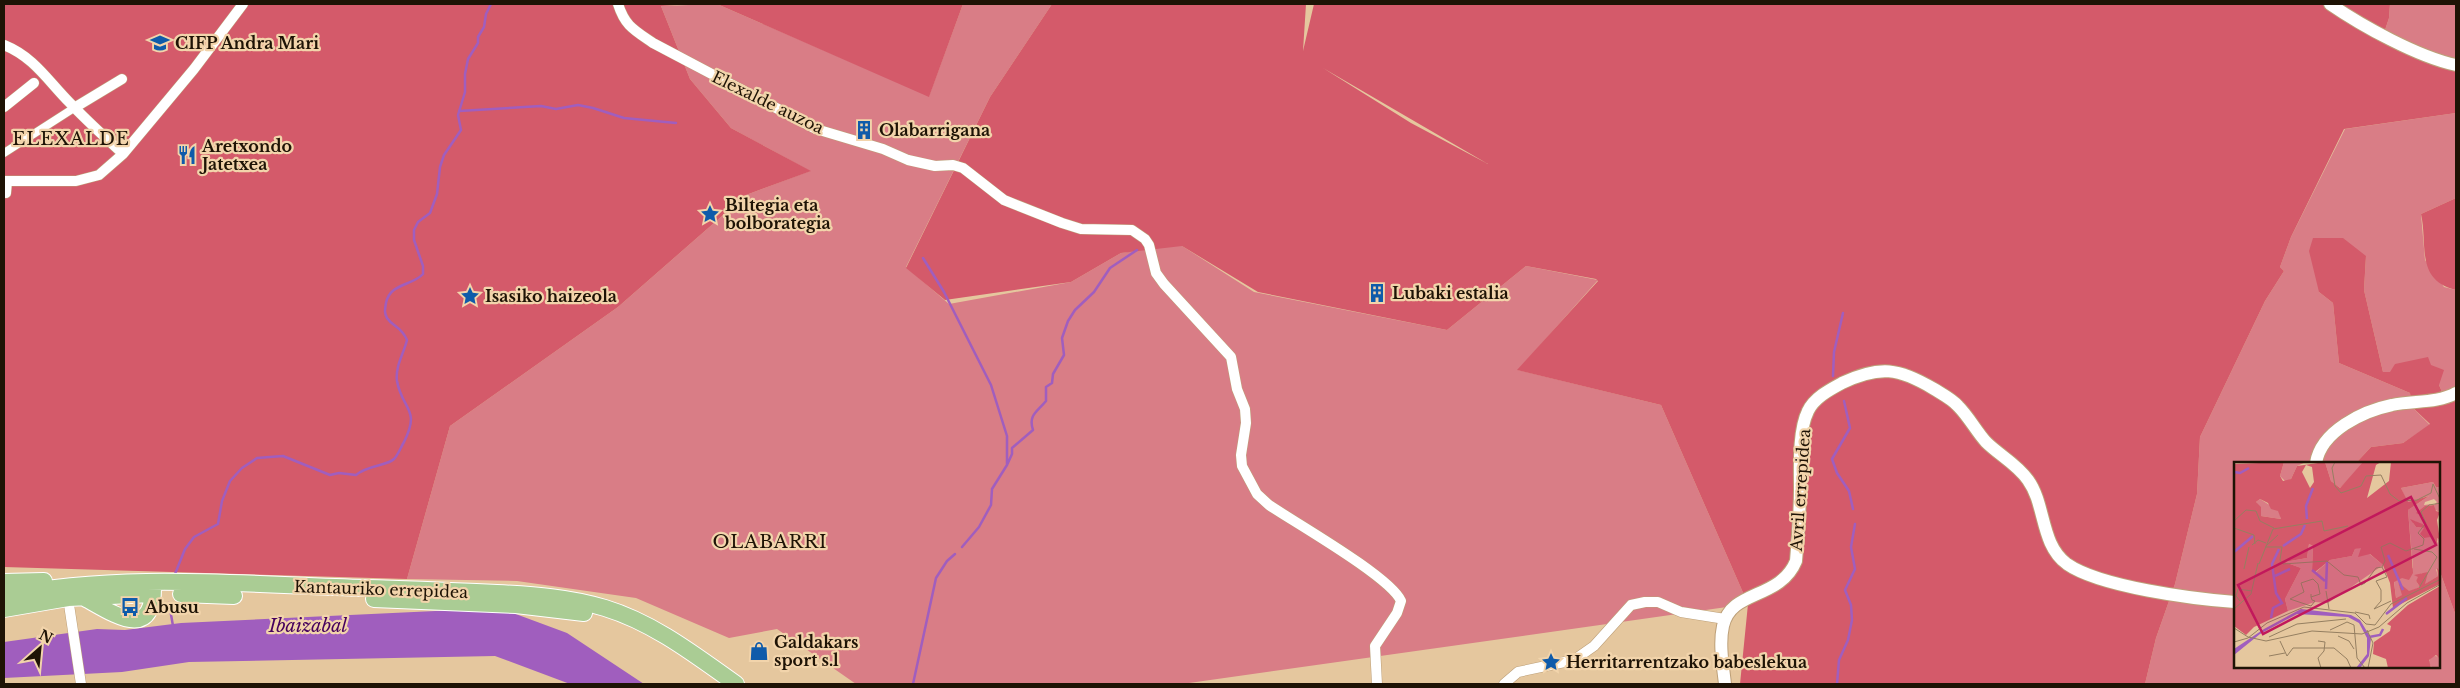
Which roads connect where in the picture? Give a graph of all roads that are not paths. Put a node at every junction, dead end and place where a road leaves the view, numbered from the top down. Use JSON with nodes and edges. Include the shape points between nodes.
{"nodes":[{"id":1,"x":244,"y":4,"type":"edge"},
{"id":2,"x":618,"y":4,"type":"edge"},
{"id":3,"x":2330,"y":4,"type":"edge"},
{"id":4,"x":4,"y":45,"type":"edge"},
{"id":5,"x":2456,"y":65,"type":"edge"},
{"id":6,"x":122,"y":79,"type":"dead end"},
{"id":7,"x":34,"y":83,"type":"dead end"},
{"id":8,"x":4,"y":107,"type":"edge"},
{"id":9,"x":74,"y":108,"type":"junction"},
{"id":10,"x":4,"y":153,"type":"edge"},
{"id":11,"x":123,"y":154,"type":"junction"},
{"id":12,"x":5,"y":181,"type":"edge"},
{"id":13,"x":6,"y":194,"type":"dead end"},
{"id":14,"x":2456,"y":393,"type":"edge"},
{"id":15,"x":2316,"y":462,"type":"edge"},
{"id":16,"x":6,"y":581,"type":"edge"},
{"id":17,"x":153,"y":588,"type":"junction"},
{"id":18,"x":75,"y":593,"type":"junction"},
{"id":19,"x":4,"y":596,"type":"edge"},
{"id":20,"x":2234,"y":602,"type":"edge"},
{"id":21,"x":4,"y":609,"type":"edge"},
{"id":22,"x":1725,"y":619,"type":"junction"},
{"id":23,"x":81,"y":684,"type":"edge"},
{"id":24,"x":719,"y":684,"type":"edge"},
{"id":25,"x":736,"y":684,"type":"edge"},
{"id":26,"x":1377,"y":684,"type":"edge"},
{"id":27,"x":1504,"y":684,"type":"edge"},
{"id":28,"x":1725,"y":684,"type":"edge"}],
"edges":[{"from":1,"to":11,"type":"street"},
{"from":2,"to":26,"type":"street","name":"Elexalde auzoa","via":[[628,26],[653,43],[808,125],[908,160],[963,168],[1004,200],[1062,223],[1081,229],[1132,230],[1145,239],[1150,245],[1156,273],[1164,284],[1231,357],[1246,422],[1242,466],[1257,494],[1382,580],[1401,601],[1397,613],[1375,646]]},
{"from":3,"to":5,"type":"street","via":[[2409,47]]},
{"from":4,"to":9,"type":"street","via":[[36,64]]},
{"from":6,"to":9,"type":"street"},
{"from":7,"to":8,"type":"street"},
{"from":9,"to":10,"type":"street"},
{"from":9,"to":11,"type":"street"},
{"from":11,"to":12,"type":"street","via":[[99,175],[88,179]]},
{"from":12,"to":13,"type":"street"},
{"from":14,"to":15,"type":"street","via":[[2438,400],[2391,405],[2358,418],[2327,440]]},
{"from":16,"to":18,"type":"highway","via":[[42,580]]},
{"from":17,"to":18,"type":"highway","name":"Kantauriko errepidea"},
{"from":17,"to":18,"type":"highway","via":[[149,613],[136,621],[115,615]]},
{"from":17,"to":24,"type":"highway","via":[[569,610],[617,621],[647,635]]},
{"from":17,"to":25,"type":"highway","name":"Kantauriko errepidea","via":[[439,590],[556,596],[637,620]]},
{"from":18,"to":19,"type":"highway","name":"Kantauriko errepidea"},
{"from":18,"to":21,"type":"highway"},
{"from":18,"to":23,"type":"street","via":[[71,629]]},
{"from":20,"to":22,"type":"street","name":"Avril errepidea","via":[[2188,598],[2108,581],[2067,564],[2051,544],[2035,493],[2026,476],[1984,439],[1955,403],[1915,378],[1888,370],[1839,384],[1808,410],[1801,453],[1796,561],[1781,583],[1736,605]]},
{"from":22,"to":27,"type":"street","via":[[1687,613],[1658,602],[1631,605],[1594,646],[1574,660],[1528,668]]},
{"from":22,"to":28,"type":"street","via":[[1722,638]]}]}
